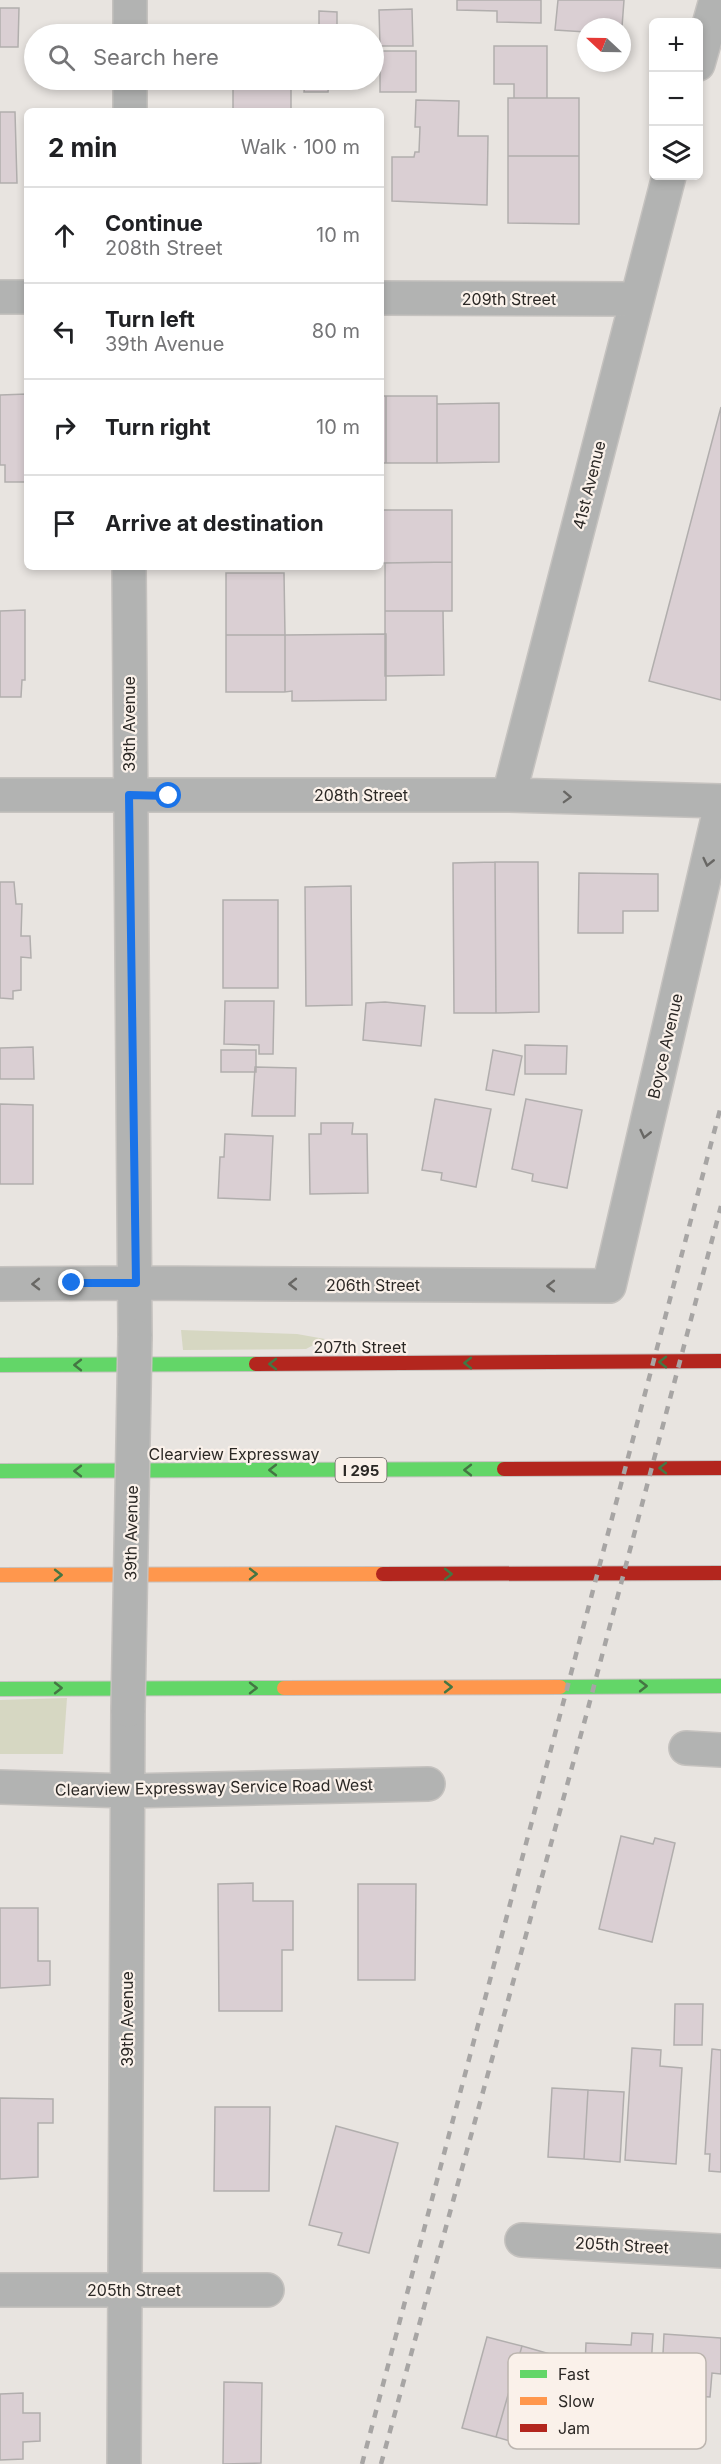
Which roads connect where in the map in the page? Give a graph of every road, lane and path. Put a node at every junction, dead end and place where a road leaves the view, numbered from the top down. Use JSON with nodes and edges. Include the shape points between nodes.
{"nodes":[{"id":1,"x":130,"y":0,"type":"edge"},
{"id":2,"x":716,"y":0,"type":"edge"},
{"id":3,"x":130,"y":24,"type":"edge"},
{"id":4,"x":703,"y":49,"type":"edge"},
{"id":5,"x":130,"y":90,"type":"edge"},
{"id":6,"x":129,"y":108,"type":"edge"},
{"id":7,"x":668,"y":180,"type":"edge"},
{"id":8,"x":0,"y":297,"type":"edge"},
{"id":9,"x":24,"y":297,"type":"edge"},
{"id":10,"x":384,"y":298,"type":"edge"},
{"id":11,"x":636,"y":299,"type":"junction"},
{"id":12,"x":129,"y":570,"type":"edge"},
{"id":13,"x":0,"y":795,"type":"edge"},
{"id":14,"x":129,"y":795,"type":"junction"},
{"id":15,"x":509,"y":795,"type":"junction"},
{"id":16,"x":721,"y":803,"type":"edge"},
{"id":17,"x":136,"y":1283,"type":"junction"},
{"id":18,"x":0,"y":1284,"type":"edge"},
{"id":19,"x":609,"y":1286,"type":"joint"},
{"id":20,"x":721,"y":1361,"type":"edge"},
{"id":21,"x":0,"y":1365,"type":"edge"},
{"id":22,"x":721,"y":1468,"type":"edge"},
{"id":23,"x":0,"y":1471,"type":"edge"},
{"id":24,"x":0,"y":1575,"type":"edge"},
{"id":25,"x":721,"y":1575,"type":"edge"},
{"id":26,"x":721,"y":1686,"type":"edge"},
{"id":27,"x":0,"y":1689,"type":"edge"},
{"id":28,"x":686,"y":1748,"type":"dead end"},
{"id":29,"x":721,"y":1750,"type":"edge"},
{"id":30,"x":428,"y":1784,"type":"dead end"},
{"id":31,"x":0,"y":1787,"type":"edge"},
{"id":32,"x":128,"y":1791,"type":"junction"},
{"id":33,"x":522,"y":2240,"type":"dead end"},
{"id":34,"x":721,"y":2251,"type":"edge"},
{"id":35,"x":0,"y":2290,"type":"edge"},
{"id":36,"x":126,"y":2290,"type":"junction"},
{"id":37,"x":267,"y":2290,"type":"dead end"},
{"id":38,"x":124,"y":2464,"type":"edge"}],
"edges":[{"from":1,"to":3,"type":"street"},
{"from":2,"to":4,"type":"street"},
{"from":5,"to":6,"type":"street"},
{"from":7,"to":11,"type":"street","name":"41st Avenue"},
{"from":8,"to":9,"type":"street"},
{"from":10,"to":11,"type":"street","name":"209th Street"},
{"from":11,"to":15,"type":"street","name":"41st Avenue"},
{"from":12,"to":14,"type":"street","name":"39th Avenue"},
{"from":13,"to":14,"type":"street","name":"208th Street"},
{"from":14,"to":15,"type":"street","name":"208th Street"},
{"from":14,"to":17,"type":"street","name":"39th Avenue"},
{"from":15,"to":16,"type":"street","name":"208th Street","one_way":true},
{"from":16,"to":19,"type":"street","name":"Boyce Avenue","one_way":true},
{"from":17,"to":18,"type":"street","name":"206th Street","one_way":true},
{"from":19,"to":17,"type":"street","name":"206th Street","one_way":true},
{"from":17,"to":32,"type":"street","name":"39th Avenue","bridge":true},
{"from":20,"to":21,"type":"main road","name":"207th Street","one_way":true},
{"from":22,"to":23,"type":"main road","name":"Clearview Expressway","number":"I 295","one_way":true},
{"from":24,"to":25,"type":"main road","one_way":true},
{"from":27,"to":26,"type":"main road","one_way":true},
{"from":28,"to":29,"type":"street"},
{"from":30,"to":32,"type":"street","name":"Clearview Expressway Service Road West"},
{"from":31,"to":32,"type":"street","name":"Clearview Expressway Service Road West"},
{"from":32,"to":36,"type":"street","name":"39th Avenue"},
{"from":33,"to":34,"type":"street","name":"205th Street"},
{"from":35,"to":36,"type":"street","name":"205th Street"},
{"from":36,"to":37,"type":"street","name":"205th Street"},
{"from":36,"to":38,"type":"street","name":"39th Avenue"}]}
